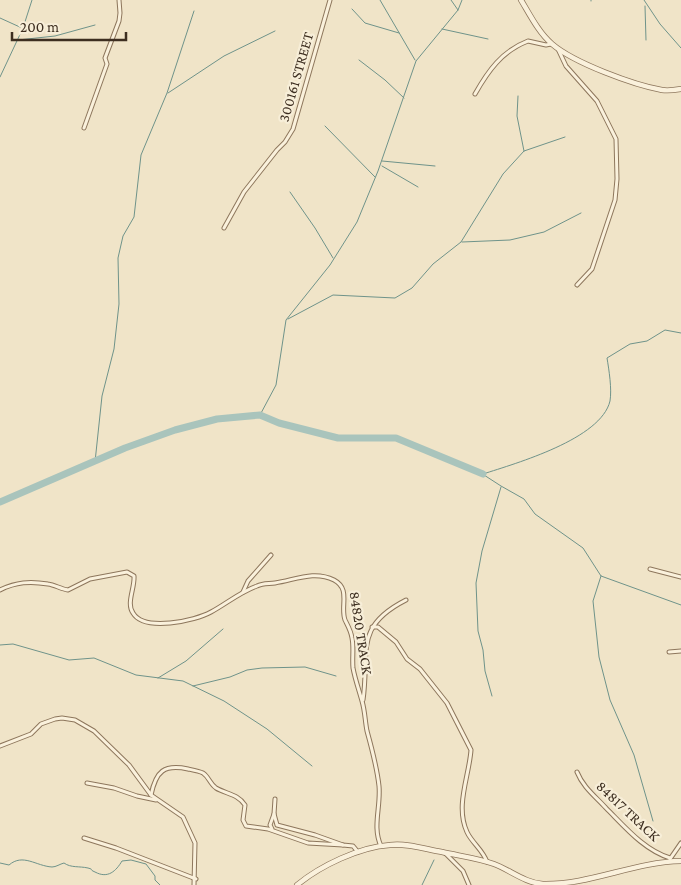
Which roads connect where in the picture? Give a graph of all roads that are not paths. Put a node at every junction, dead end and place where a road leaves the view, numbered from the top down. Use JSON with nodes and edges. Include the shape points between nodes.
{"nodes":[{"id":1,"x":118,"y":0,"type":"edge"},
{"id":2,"x":330,"y":0,"type":"edge"},
{"id":3,"x":521,"y":0,"type":"edge"},
{"id":4,"x":551,"y":44,"type":"junction"},
{"id":5,"x":558,"y":48,"type":"junction"},
{"id":6,"x":681,"y":89,"type":"edge"},
{"id":7,"x":475,"y":94,"type":"dead end"},
{"id":8,"x":84,"y":128,"type":"dead end"},
{"id":9,"x":224,"y":228,"type":"dead end"},
{"id":10,"x":577,"y":285,"type":"dead end"},
{"id":11,"x":271,"y":555,"type":"dead end"},
{"id":12,"x":650,"y":569,"type":"dead end"},
{"id":13,"x":681,"y":577,"type":"edge"},
{"id":14,"x":0,"y":590,"type":"edge"},
{"id":15,"x":243,"y":592,"type":"junction"},
{"id":16,"x":406,"y":600,"type":"dead end"},
{"id":17,"x":372,"y":627,"type":"junction"},
{"id":18,"x":681,"y":651,"type":"edge"},
{"id":19,"x":669,"y":652,"type":"dead end"},
{"id":20,"x":363,"y":703,"type":"junction"},
{"id":21,"x":0,"y":746,"type":"edge"},
{"id":22,"x":577,"y":772,"type":"dead end"},
{"id":23,"x":87,"y":783,"type":"dead end"},
{"id":24,"x":151,"y":795,"type":"junction"},
{"id":25,"x":275,"y":799,"type":"dead end"},
{"id":26,"x":156,"y":800,"type":"junction"},
{"id":27,"x":274,"y":814,"type":"junction"},
{"id":28,"x":274,"y":831,"type":"junction"},
{"id":29,"x":84,"y":838,"type":"dead end"},
{"id":30,"x":681,"y":843,"type":"edge"},
{"id":31,"x":343,"y":845,"type":"junction"},
{"id":32,"x":381,"y":846,"type":"junction"},
{"id":33,"x":358,"y":852,"type":"junction"},
{"id":34,"x":445,"y":853,"type":"junction"},
{"id":35,"x":669,"y":860,"type":"junction"},
{"id":36,"x":488,"y":862,"type":"junction"},
{"id":37,"x":681,"y":862,"type":"edge"},
{"id":38,"x":196,"y":879,"type":"junction"},
{"id":39,"x":194,"y":885,"type":"edge"},
{"id":40,"x":297,"y":885,"type":"edge"},
{"id":41,"x":469,"y":885,"type":"edge"}],
"edges":[{"from":1,"to":8,"type":"street","via":[[119,21]]},
{"from":2,"to":9,"type":"street","name":"300161 STREET","via":[[293,129],[244,192]]},
{"from":3,"to":4,"type":"street"},
{"from":4,"to":5,"type":"street"},
{"from":4,"to":7,"type":"street","via":[[528,41],[506,53]]},
{"from":5,"to":6,"type":"street","via":[[578,61],[635,83],[664,91]]},
{"from":5,"to":10,"type":"street","via":[[566,66],[586,87],[607,118],[617,151],[615,200],[592,269]]},
{"from":11,"to":15,"type":"street","via":[[248,581]]},
{"from":12,"to":13,"type":"street"},
{"from":14,"to":15,"type":"street","name":"84820 TRACK","via":[[25,582],[68,590],[90,579],[127,572],[134,576],[133,614],[138,620],[155,624],[204,615]]},
{"from":15,"to":20,"type":"street","name":"84820 TRACK","via":[[265,583],[311,575],[328,577],[341,584],[345,619],[352,637],[353,668]]},
{"from":16,"to":17,"type":"street","via":[[393,607]]},
{"from":17,"to":20,"type":"street","via":[[366,640]]},
{"from":17,"to":36,"type":"street","via":[[378,627],[396,642],[407,659],[420,669],[447,703],[468,743],[471,750],[463,798],[464,822],[470,837]]},
{"from":18,"to":19,"type":"street"},
{"from":20,"to":32,"type":"street","name":"84820 TRACK","via":[[379,789],[377,829]]},
{"from":21,"to":24,"type":"street","via":[[31,734],[48,721],[75,720],[102,738],[129,765]]},
{"from":22,"to":35,"type":"street","name":"84817 TRACK","via":[[587,789],[631,834]]},
{"from":23,"to":26,"type":"street"},
{"from":24,"to":26,"type":"street"},
{"from":24,"to":28,"type":"street","via":[[158,777],[175,766],[204,774],[212,785],[237,797],[245,805],[243,820],[246,826]]},
{"from":25,"to":27,"type":"street"},
{"from":26,"to":38,"type":"street","via":[[183,817],[188,826],[195,843]]},
{"from":27,"to":28,"type":"street","via":[[270,825]]},
{"from":27,"to":31,"type":"street","via":[[280,827],[314,834]]},
{"from":28,"to":31,"type":"street","via":[[308,843]]},
{"from":29,"to":38,"type":"street"},
{"from":30,"to":35,"type":"street"},
{"from":31,"to":33,"type":"street","via":[[353,846]]},
{"from":32,"to":33,"type":"street"},
{"from":32,"to":34,"type":"street","via":[[407,845]]},
{"from":33,"to":40,"type":"street","via":[[321,868]]},
{"from":34,"to":36,"type":"street"},
{"from":34,"to":41,"type":"street","via":[[463,871]]},
{"from":35,"to":36,"type":"street","via":[[580,881],[550,884],[530,882]]},
{"from":35,"to":37,"type":"street"},
{"from":38,"to":39,"type":"street"}]}
